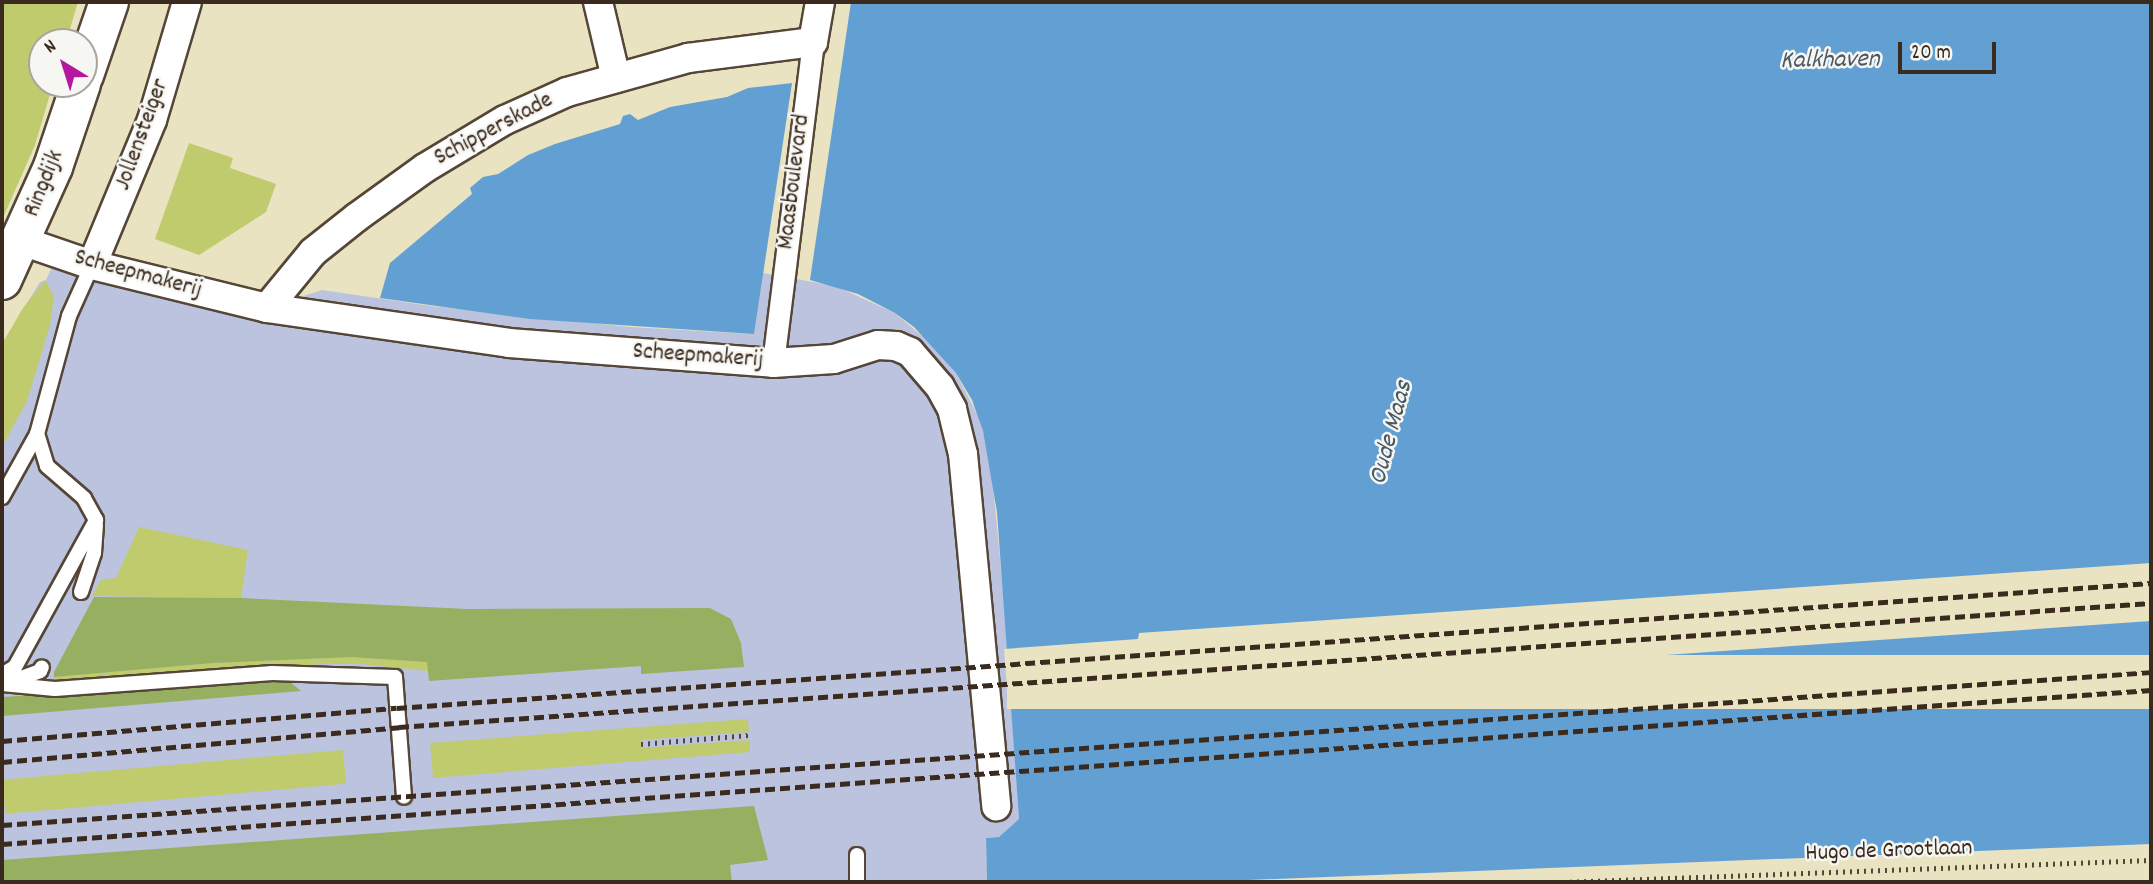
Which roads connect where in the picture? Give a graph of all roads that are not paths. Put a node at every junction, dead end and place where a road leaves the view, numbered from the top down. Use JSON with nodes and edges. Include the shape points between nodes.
{"nodes":[{"id":1,"x":109,"y":2,"type":"edge"},
{"id":2,"x":187,"y":2,"type":"edge"},
{"id":3,"x":598,"y":2,"type":"edge"},
{"id":4,"x":820,"y":2,"type":"edge"},
{"id":5,"x":98,"y":34,"type":"edge"},
{"id":6,"x":813,"y":42,"type":"junction"},
{"id":7,"x":616,"y":78,"type":"junction"},
{"id":8,"x":76,"y":98,"type":"edge"},
{"id":9,"x":22,"y":241,"type":"junction"},
{"id":10,"x":92,"y":265,"type":"junction"},
{"id":11,"x":2,"y":280,"type":"edge"},
{"id":12,"x":267,"y":308,"type":"junction"},
{"id":13,"x":773,"y":363,"type":"junction"},
{"id":14,"x":37,"y":434,"type":"junction"},
{"id":15,"x":2,"y":497,"type":"edge"},
{"id":16,"x":96,"y":520,"type":"junction"},
{"id":17,"x":81,"y":592,"type":"dead end"},
{"id":18,"x":42,"y":667,"type":"dead end"},
{"id":19,"x":2,"y":675,"type":"edge"},
{"id":20,"x":2,"y":683,"type":"edge"},
{"id":21,"x":404,"y":797,"type":"dead end"},
{"id":22,"x":996,"y":806,"type":"dead end"},
{"id":23,"x":857,"y":855,"type":"dead end"},
{"id":24,"x":858,"y":882,"type":"edge"}],
"edges":[{"from":1,"to":5,"type":"main road"},
{"from":2,"to":10,"type":"street","name":"Jollensteiger","via":[[152,120]]},
{"from":3,"to":7,"type":"street"},
{"from":4,"to":6,"type":"street","name":"Maasboulevard"},
{"from":6,"to":7,"type":"street","name":"Schipperskade","via":[[688,58]]},
{"from":6,"to":13,"type":"street","name":"Maasboulevard"},
{"from":7,"to":12,"type":"street","name":"Schipperskade","via":[[567,92],[505,120],[425,168],[313,252]]},
{"from":8,"to":9,"type":"main road","name":"Ringdijk"},
{"from":9,"to":10,"type":"street","name":"Scheepmakerij"},
{"from":9,"to":11,"type":"main road","name":"Ringdijk"},
{"from":10,"to":12,"type":"street","name":"Scheepmakerij"},
{"from":10,"to":14,"type":"lane","via":[[69,316]]},
{"from":12,"to":13,"type":"street","name":"Scheepmakerij","via":[[509,343]]},
{"from":13,"to":22,"type":"street","name":"Scheepmakerij","via":[[813,362],[861,348],[896,346],[910,352],[927,369],[952,409],[967,481]]},
{"from":14,"to":15,"type":"lane"},
{"from":14,"to":16,"type":"lane","via":[[47,466],[84,498]]},
{"from":16,"to":17,"type":"lane","via":[[94,553]]},
{"from":16,"to":19,"type":"lane","via":[[15,667]]},
{"from":18,"to":20,"type":"lane","via":[[16,682]]},
{"from":20,"to":21,"type":"lane","via":[[55,689],[217,675],[318,672],[395,677]]},
{"from":23,"to":24,"type":"lane"}]}
